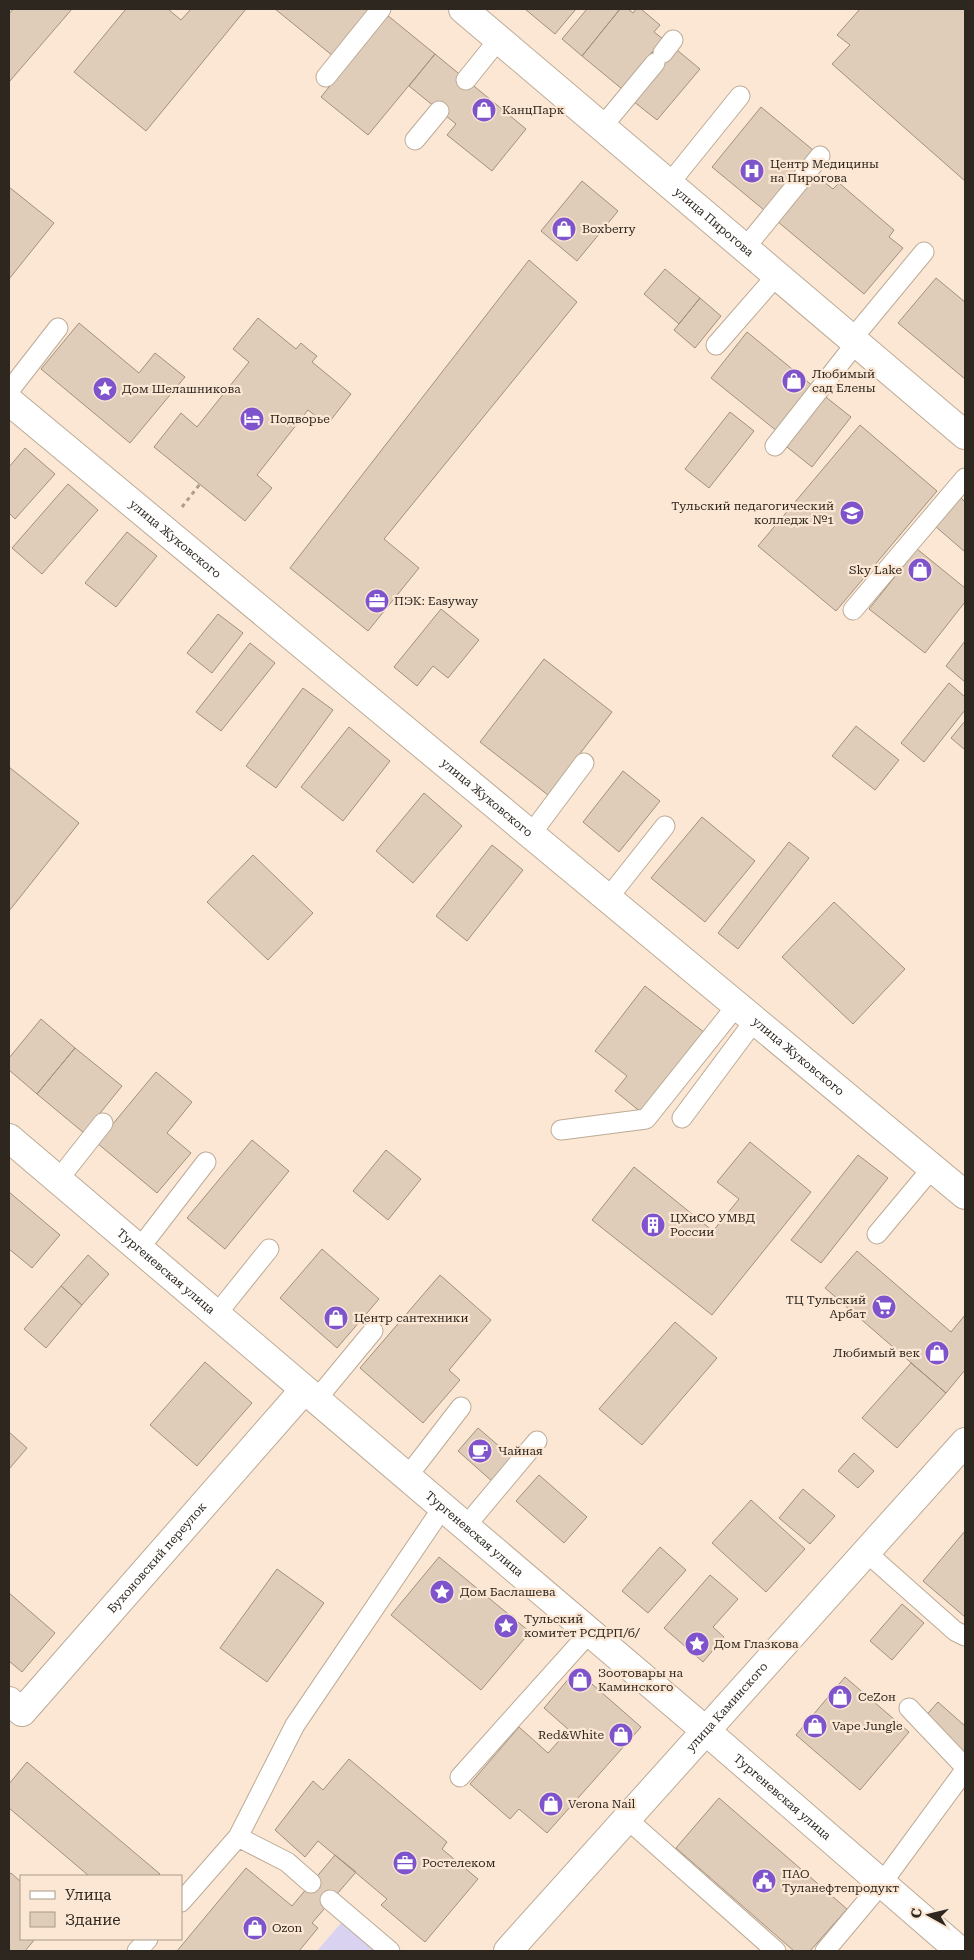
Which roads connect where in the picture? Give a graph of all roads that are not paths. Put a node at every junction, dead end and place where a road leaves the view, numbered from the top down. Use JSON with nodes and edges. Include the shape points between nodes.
{"nodes":[{"id":1,"x":380,"y":9,"type":"edge"},
{"id":2,"x":463,"y":9,"type":"edge"},
{"id":3,"x":499,"y":39,"type":"junction"},
{"id":4,"x":664,"y":52,"type":"dead end"},
{"id":5,"x":326,"y":77,"type":"dead end"},
{"id":6,"x":466,"y":80,"type":"dead end"},
{"id":7,"x":740,"y":96,"type":"dead end"},
{"id":8,"x":440,"y":111,"type":"dead end"},
{"id":9,"x":602,"y":127,"type":"junction"},
{"id":10,"x":415,"y":140,"type":"dead end"},
{"id":11,"x":820,"y":156,"type":"dead end"},
{"id":12,"x":669,"y":184,"type":"junction"},
{"id":13,"x":745,"y":248,"type":"junction"},
{"id":14,"x":924,"y":252,"type":"dead end"},
{"id":15,"x":777,"y":275,"type":"junction"},
{"id":16,"x":58,"y":328,"type":"dead end"},
{"id":17,"x":854,"y":341,"type":"junction"},
{"id":18,"x":716,"y":346,"type":"dead end"},
{"id":19,"x":9,"y":391,"type":"edge"},
{"id":20,"x":9,"y":401,"type":"edge"},
{"id":21,"x":965,"y":435,"type":"edge"},
{"id":22,"x":775,"y":446,"type":"dead end"},
{"id":23,"x":965,"y":478,"type":"edge"},
{"id":24,"x":853,"y":610,"type":"dead end"},
{"id":25,"x":584,"y":763,"type":"dead end"},
{"id":26,"x":665,"y":826,"type":"dead end"},
{"id":27,"x":531,"y":834,"type":"junction"},
{"id":28,"x":608,"y":898,"type":"junction"},
{"id":29,"x":746,"y":1012,"type":"junction"},
{"id":30,"x":682,"y":1118,"type":"dead end"},
{"id":31,"x":103,"y":1123,"type":"dead end"},
{"id":32,"x":561,"y":1130,"type":"dead end"},
{"id":33,"x":9,"y":1138,"type":"edge"},
{"id":34,"x":206,"y":1162,"type":"dead end"},
{"id":35,"x":933,"y":1167,"type":"junction"},
{"id":36,"x":58,"y":1180,"type":"junction"},
{"id":37,"x":965,"y":1195,"type":"edge"},
{"id":38,"x":878,"y":1234,"type":"dead end"},
{"id":39,"x":139,"y":1249,"type":"junction"},
{"id":40,"x":269,"y":1249,"type":"dead end"},
{"id":41,"x":216,"y":1315,"type":"junction"},
{"id":42,"x":372,"y":1331,"type":"dead end"},
{"id":43,"x":310,"y":1395,"type":"junction"},
{"id":44,"x":461,"y":1407,"type":"dead end"},
{"id":45,"x":537,"y":1441,"type":"dead end"},
{"id":46,"x":965,"y":1442,"type":"edge"},
{"id":47,"x":407,"y":1477,"type":"junction"},
{"id":48,"x":443,"y":1507,"type":"junction"},
{"id":49,"x":465,"y":1527,"type":"junction"},
{"id":50,"x":866,"y":1552,"type":"junction"},
{"id":51,"x":590,"y":1632,"type":"junction"},
{"id":52,"x":965,"y":1636,"type":"edge"},
{"id":53,"x":9,"y":1701,"type":"edge"},
{"id":54,"x":909,"y":1708,"type":"dead end"},
{"id":55,"x":706,"y":1731,"type":"junction"},
{"id":56,"x":965,"y":1769,"type":"edge"},
{"id":57,"x":460,"y":1777,"type":"dead end"},
{"id":58,"x":627,"y":1819,"type":"junction"},
{"id":59,"x":238,"y":1837,"type":"junction"},
{"id":60,"x":311,"y":1883,"type":"dead end"},
{"id":61,"x":882,"y":1883,"type":"junction"},
{"id":62,"x":330,"y":1900,"type":"dead end"},
{"id":63,"x":182,"y":1901,"type":"edge"},
{"id":64,"x":147,"y":1940,"type":"edge"},
{"id":65,"x":514,"y":1949,"type":"edge"},
{"id":66,"x":954,"y":1949,"type":"edge"},
{"id":67,"x":137,"y":1951,"type":"edge"},
{"id":68,"x":390,"y":1951,"type":"edge"},
{"id":69,"x":776,"y":1951,"type":"edge"},
{"id":70,"x":825,"y":1951,"type":"edge"}],
"edges":[{"from":1,"to":5,"type":"lane"},
{"from":2,"to":3,"type":"street","name":"улица Пирогова"},
{"from":3,"to":6,"type":"lane"},
{"from":3,"to":9,"type":"street","name":"улица Пирогова"},
{"from":4,"to":9,"type":"lane"},
{"from":7,"to":12,"type":"lane"},
{"from":8,"to":10,"type":"lane"},
{"from":9,"to":12,"type":"street","name":"улица Пирогова"},
{"from":11,"to":13,"type":"lane"},
{"from":12,"to":13,"type":"street","name":"улица Пирогова"},
{"from":13,"to":15,"type":"street","name":"улица Пирогова"},
{"from":14,"to":17,"type":"lane"},
{"from":15,"to":17,"type":"street","name":"улица Пирогова"},
{"from":15,"to":18,"type":"lane"},
{"from":16,"to":19,"type":"lane"},
{"from":17,"to":21,"type":"street","name":"улица Пирогова"},
{"from":17,"to":22,"type":"lane"},
{"from":20,"to":27,"type":"street","name":"улица Жуковского"},
{"from":23,"to":24,"type":"lane"},
{"from":25,"to":27,"type":"lane"},
{"from":26,"to":28,"type":"lane"},
{"from":27,"to":28,"type":"street","name":"улица Жуковского"},
{"from":28,"to":29,"type":"street","name":"улица Жуковского"},
{"from":29,"to":30,"type":"lane"},
{"from":29,"to":32,"type":"lane","via":[[646,1119]]},
{"from":29,"to":35,"type":"street","name":"улица Жуковского"},
{"from":31,"to":36,"type":"lane"},
{"from":33,"to":36,"type":"street","name":"Тургеневская улица"},
{"from":34,"to":39,"type":"lane"},
{"from":35,"to":37,"type":"street","name":"улица Жуковского"},
{"from":35,"to":38,"type":"lane"},
{"from":36,"to":39,"type":"street","name":"Тургеневская улица"},
{"from":39,"to":41,"type":"street","name":"Тургеневская улица"},
{"from":40,"to":41,"type":"lane"},
{"from":41,"to":43,"type":"street","name":"Тургеневская улица"},
{"from":42,"to":43,"type":"lane"},
{"from":43,"to":47,"type":"street","name":"Тургеневская улица"},
{"from":43,"to":53,"type":"street","name":"Бухоновский переулок","via":[[22,1712]]},
{"from":44,"to":47,"type":"lane"},
{"from":45,"to":49,"type":"lane"},
{"from":46,"to":50,"type":"street","name":"улица Каминского"},
{"from":47,"to":48,"type":"street","name":"Тургеневская улица"},
{"from":48,"to":49,"type":"street","name":"Тургеневская улица"},
{"from":48,"to":59,"type":"lane","via":[[295,1725]]},
{"from":49,"to":51,"type":"street","name":"Тургеневская улица"},
{"from":50,"to":52,"type":"lane","via":[[955,1631]]},
{"from":50,"to":55,"type":"street","name":"улица Каминского"},
{"from":51,"to":55,"type":"street","name":"Тургеневская улица"},
{"from":51,"to":57,"type":"lane"},
{"from":54,"to":56,"type":"lane"},
{"from":55,"to":58,"type":"street","name":"улица Каминского"},
{"from":55,"to":61,"type":"street","name":"Тургеневская улица"},
{"from":56,"to":61,"type":"lane"},
{"from":58,"to":65,"type":"street","name":"улица Каминского"},
{"from":58,"to":69,"type":"lane"},
{"from":59,"to":60,"type":"lane","via":[[287,1862]]},
{"from":59,"to":63,"type":"lane"},
{"from":61,"to":66,"type":"street","name":"Тургеневская улица"},
{"from":61,"to":70,"type":"lane"},
{"from":62,"to":68,"type":"lane"},
{"from":64,"to":67,"type":"lane"}]}
